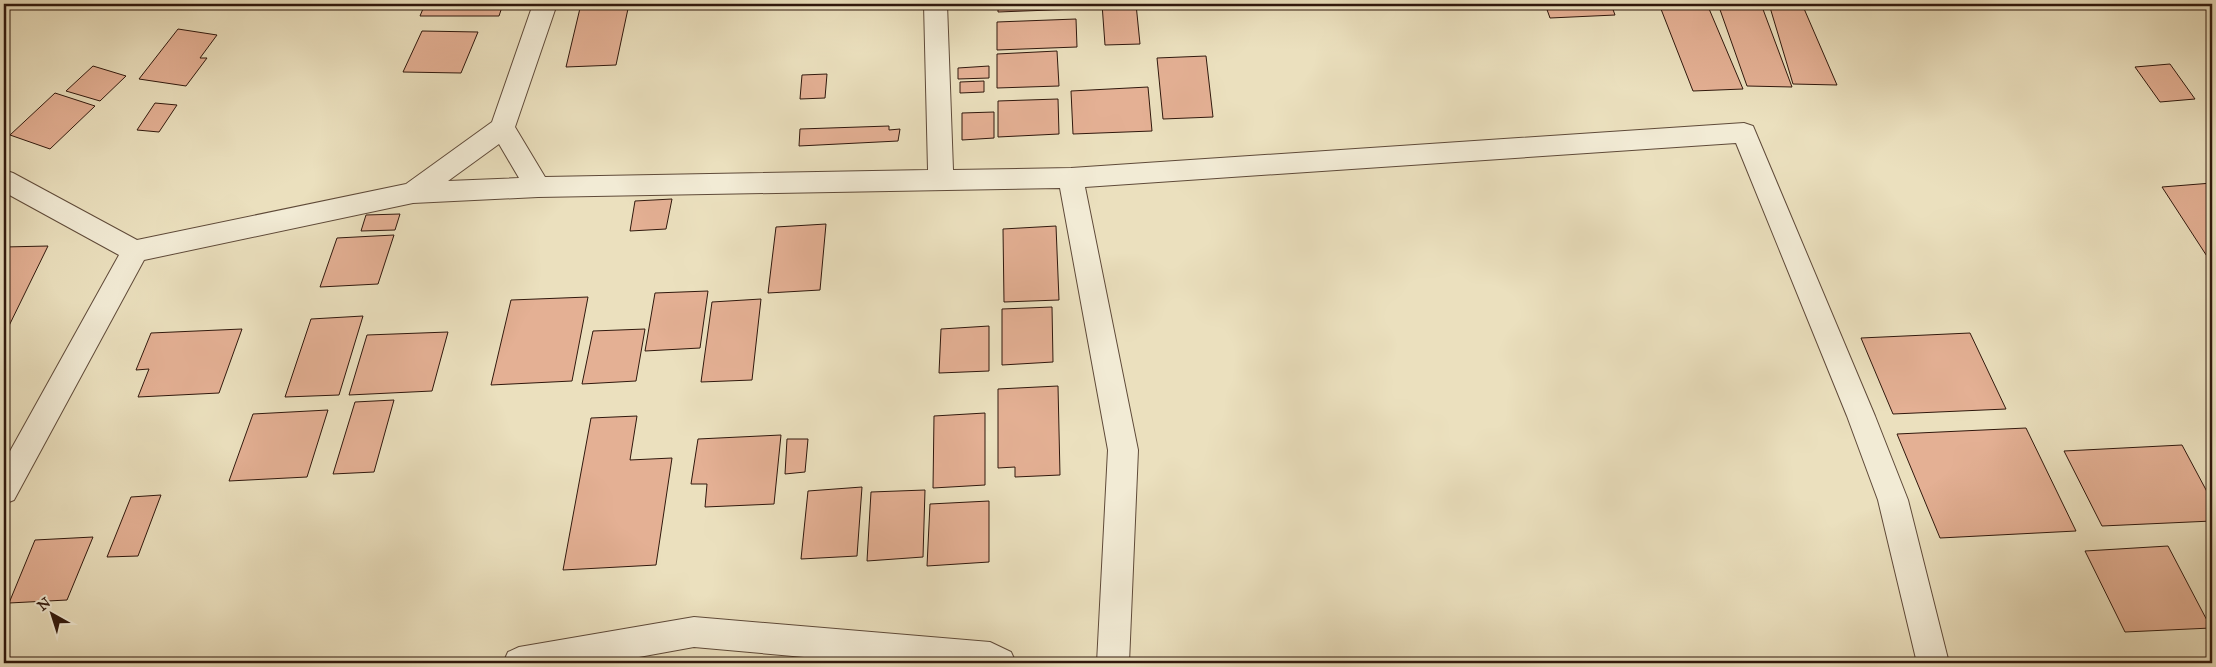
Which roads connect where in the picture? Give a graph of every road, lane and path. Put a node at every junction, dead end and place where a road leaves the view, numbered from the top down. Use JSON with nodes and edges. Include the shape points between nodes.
{"nodes":[{"id":1,"x":545,"y":4,"type":"edge"},
{"id":2,"x":935,"y":4,"type":"edge"},
{"id":3,"x":502,"y":128,"type":"junction"},
{"id":4,"x":1071,"y":178,"type":"junction"},
{"id":5,"x":4,"y":180,"type":"edge"},
{"id":6,"x":941,"y":180,"type":"junction"},
{"id":7,"x":538,"y":187,"type":"junction"},
{"id":8,"x":413,"y":193,"type":"junction"},
{"id":9,"x":135,"y":252,"type":"junction"},
{"id":10,"x":4,"y":490,"type":"edge"},
{"id":11,"x":519,"y":663,"type":"edge"},
{"id":12,"x":1000,"y":663,"type":"edge"},
{"id":13,"x":1113,"y":663,"type":"edge"},
{"id":14,"x":1933,"y":663,"type":"edge"}],
"edges":[{"from":1,"to":3,"type":"street"},
{"from":2,"to":6,"type":"street"},
{"from":3,"to":7,"type":"street"},
{"from":3,"to":8,"type":"street"},
{"from":4,"to":6,"type":"street"},
{"from":4,"to":13,"type":"street","via":[[1123,450]]},
{"from":4,"to":14,"type":"street","via":[[1744,133],[1893,500]]},
{"from":5,"to":9,"type":"street"},
{"from":6,"to":7,"type":"street"},
{"from":7,"to":8,"type":"street"},
{"from":8,"to":9,"type":"street"},
{"from":9,"to":10,"type":"street"},
{"from":11,"to":12,"type":"street","via":[[694,632],[990,658]]}]}
